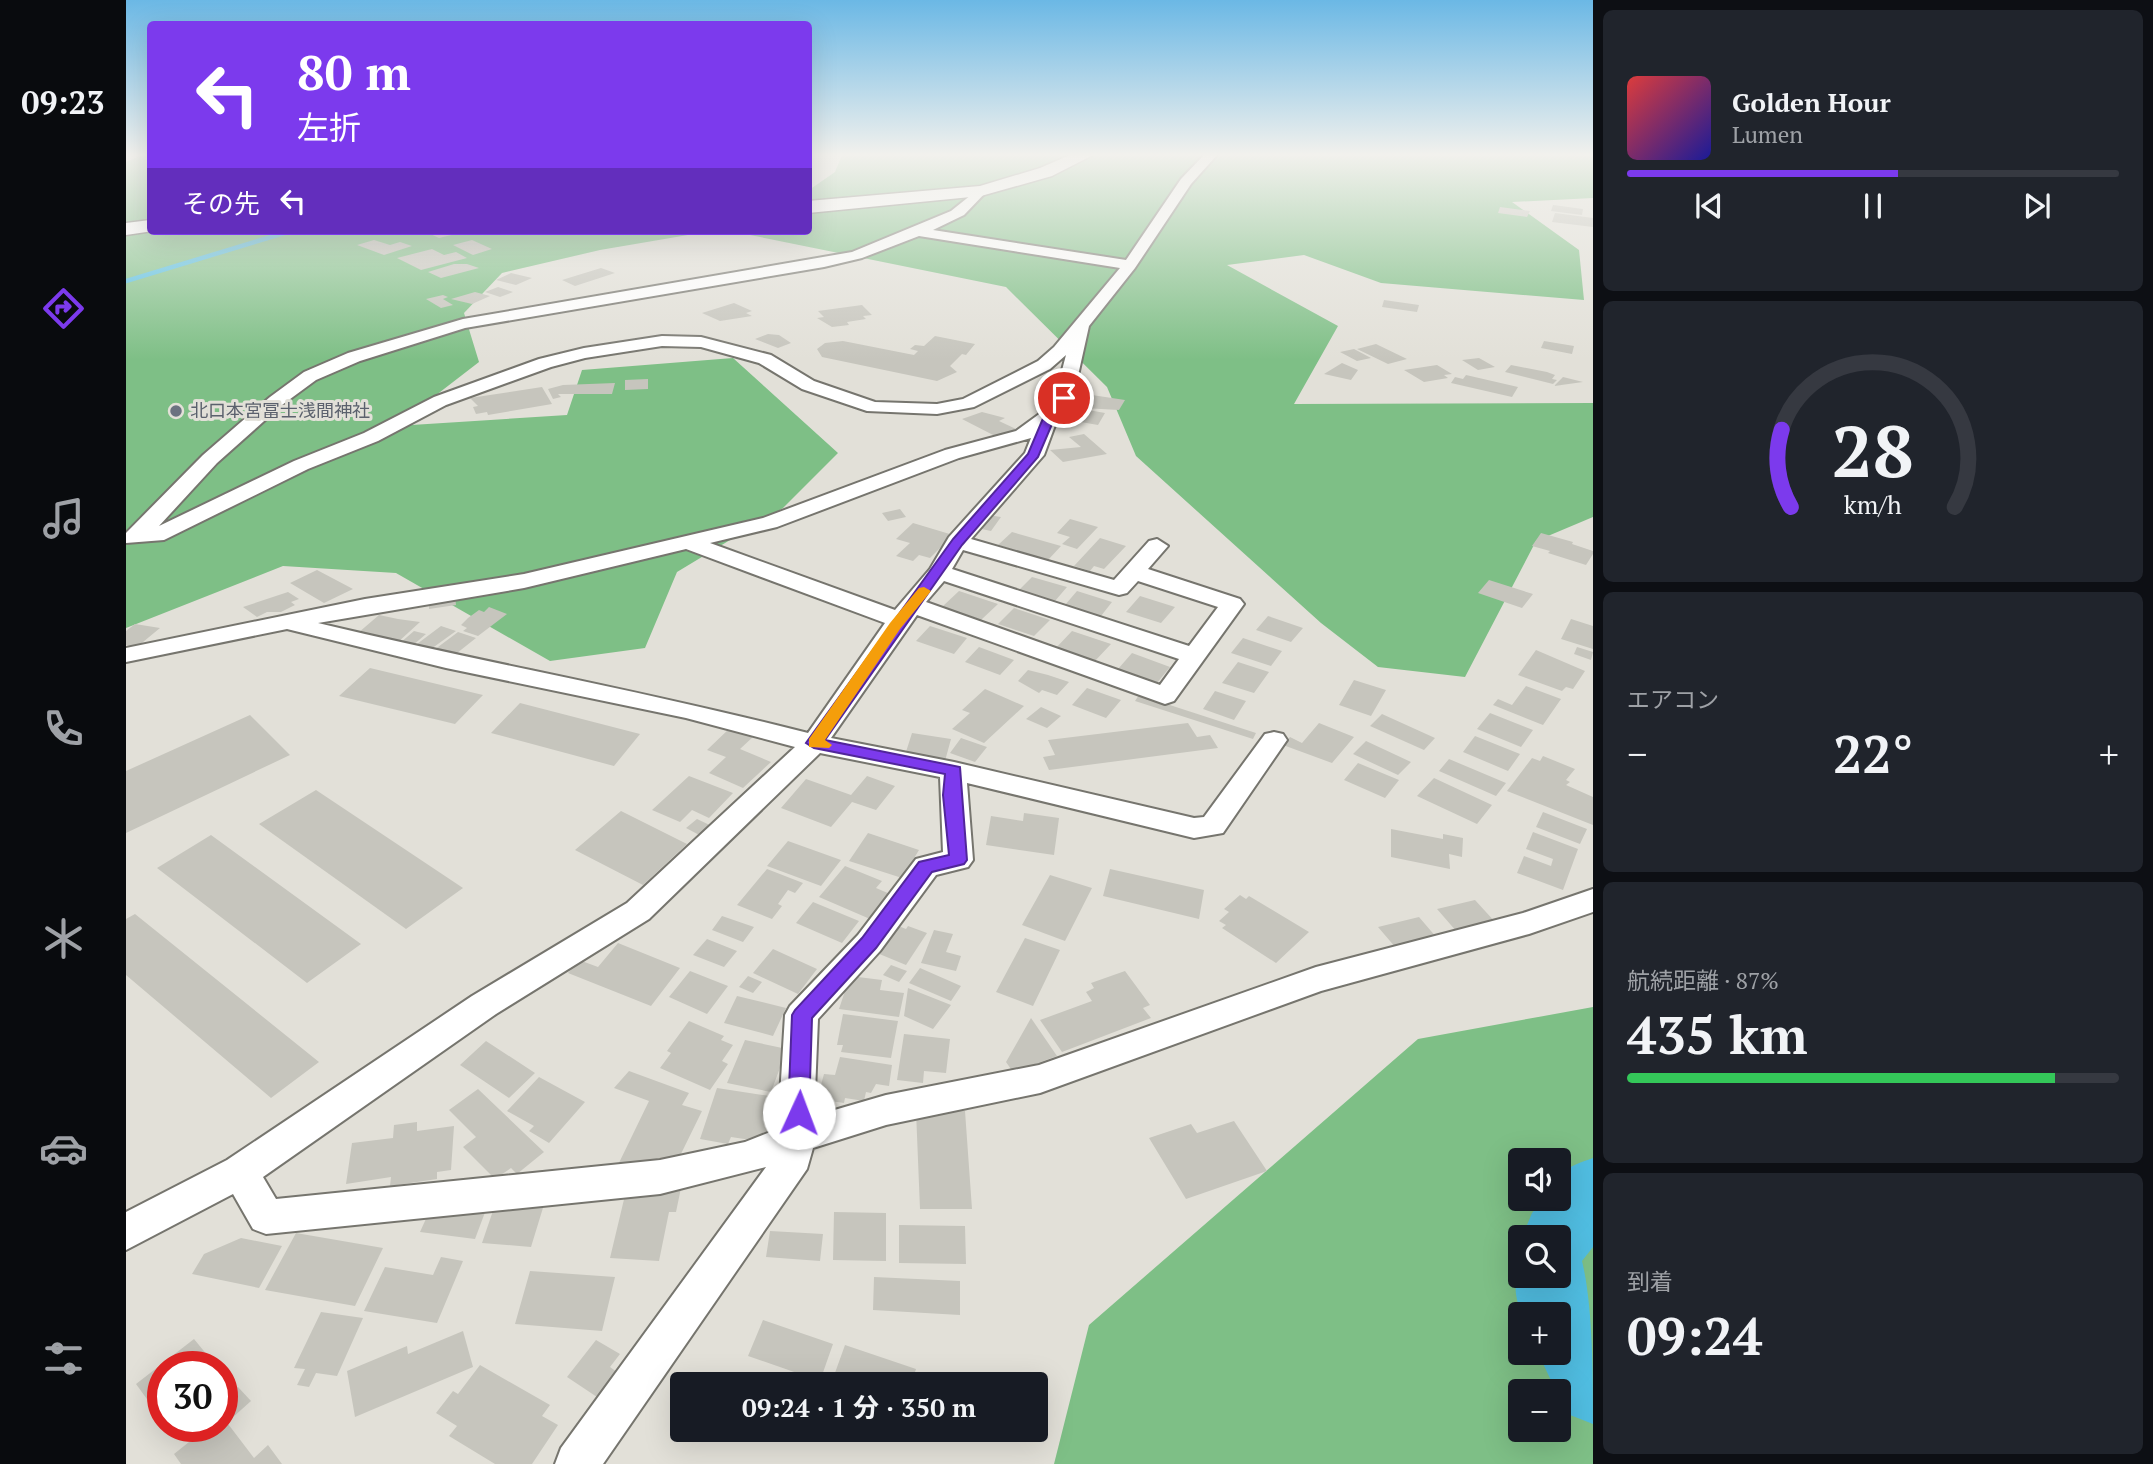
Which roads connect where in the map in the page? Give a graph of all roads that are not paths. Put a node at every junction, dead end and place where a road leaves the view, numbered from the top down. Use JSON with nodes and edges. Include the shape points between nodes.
{"nodes":[{"id":1,"x":936,"y":223,"type":"edge"},
{"id":2,"x":1158,"y":223,"type":"edge"},
{"id":3,"x":147,"y":226,"type":"edge"},
{"id":4,"x":126,"y":229,"type":"edge"},
{"id":5,"x":918,"y":232,"type":"junction"},
{"id":6,"x":1130,"y":265,"type":"junction"},
{"id":7,"x":1081,"y":326,"type":"junction"},
{"id":8,"x":1049,"y":416,"type":"junction"},
{"id":9,"x":129,"y":540,"type":"edge"},
{"id":10,"x":686,"y":542,"type":"junction"},
{"id":11,"x":957,"y":542,"type":"junction"},
{"id":12,"x":1157,"y":546,"type":"dead end"},
{"id":13,"x":939,"y":572,"type":"junction"},
{"id":14,"x":1134,"y":572,"type":"junction"},
{"id":15,"x":906,"y":613,"type":"junction"},
{"id":16,"x":287,"y":622,"type":"junction"},
{"id":17,"x":126,"y":655,"type":"edge"},
{"id":18,"x":1194,"y":656,"type":"junction"},
{"id":19,"x":1275,"y":740,"type":"dead end"},
{"id":20,"x":814,"y":743,"type":"junction"},
{"id":21,"x":954,"y":771,"type":"junction"},
{"id":22,"x":1593,"y":900,"type":"edge"},
{"id":23,"x":798,"y":1138,"type":"junction"},
{"id":24,"x":240,"y":1172,"type":"junction"},
{"id":25,"x":126,"y":1232,"type":"edge"},
{"id":26,"x":577,"y":1464,"type":"edge"}],
"edges":[{"from":1,"to":5,"type":"street"},
{"from":2,"to":6,"type":"street"},
{"from":3,"to":4,"type":"main road"},
{"from":5,"to":6,"type":"street"},
{"from":5,"to":9,"type":"street","via":[[824,263],[463,324],[354,358],[310,376],[276,401],[210,459],[144,531]]},
{"from":6,"to":7,"type":"street"},
{"from":7,"to":8,"type":"street","via":[[1064,398]]},
{"from":7,"to":9,"type":"street","via":[[1044,365],[968,403],[937,410],[893,410],[838,398],[765,359],[701,342],[662,341],[584,353],[440,401],[156,535]]},
{"from":8,"to":10,"type":"street","via":[[1023,435],[951,454],[770,523]]},
{"from":8,"to":11,"type":"street","via":[[1034,455]]},
{"from":10,"to":15,"type":"street"},
{"from":10,"to":16,"type":"street","via":[[524,581]]},
{"from":11,"to":13,"type":"street"},
{"from":11,"to":14,"type":"street","via":[[1119,588]]},
{"from":12,"to":14,"type":"street"},
{"from":13,"to":15,"type":"street"},
{"from":13,"to":18,"type":"street"},
{"from":14,"to":18,"type":"street","via":[[1232,604]]},
{"from":15,"to":18,"type":"street","via":[[1165,696]]},
{"from":15,"to":20,"type":"street"},
{"from":16,"to":17,"type":"street"},
{"from":16,"to":20,"type":"street","via":[[446,661],[687,710]]},
{"from":19,"to":21,"type":"street","via":[[1213,826],[1194,828]]},
{"from":20,"to":21,"type":"street"},
{"from":20,"to":24,"type":"street","via":[[638,911],[484,1005]]},
{"from":21,"to":23,"type":"street","via":[[958,860],[926,866],[869,943],[802,1015]]},
{"from":22,"to":23,"type":"street","via":[[1529,923],[1316,980],[1040,1079],[886,1110]]},
{"from":23,"to":24,"type":"street","via":[[748,1158],[660,1177],[265,1217]]},
{"from":23,"to":26,"type":"street","via":[[794,1157]]},
{"from":24,"to":25,"type":"street"}]}
